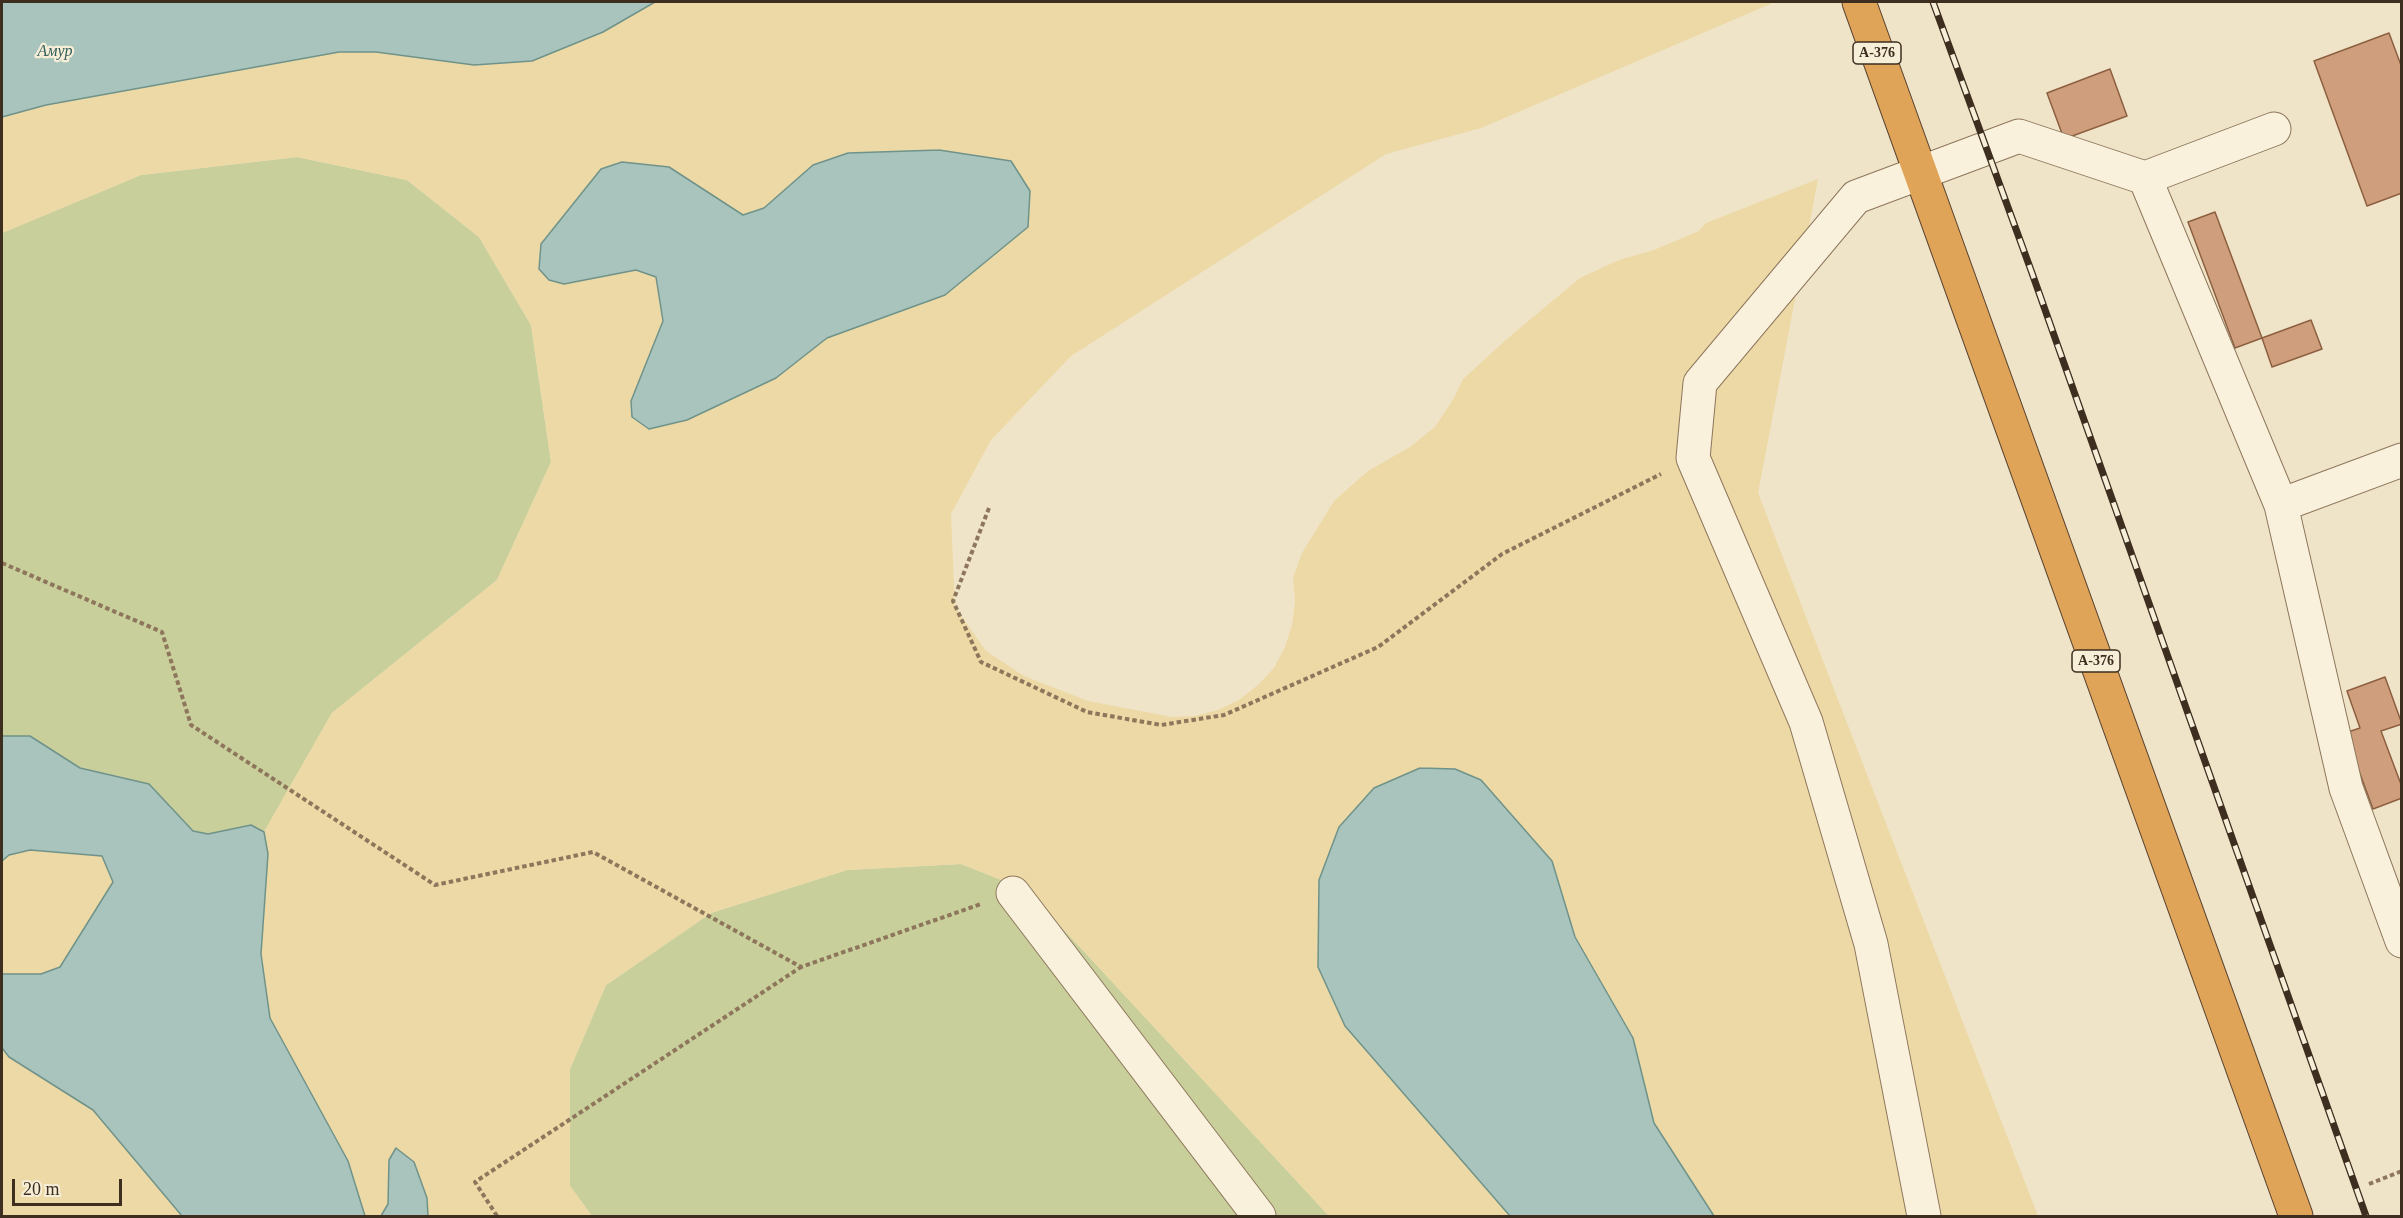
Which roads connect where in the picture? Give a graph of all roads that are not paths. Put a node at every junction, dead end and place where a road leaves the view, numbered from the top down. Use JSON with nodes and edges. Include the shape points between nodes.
{"nodes":[{"id":1,"x":1859,"y":2,"type":"edge"},
{"id":2,"x":2274,"y":129,"type":"dead end"},
{"id":3,"x":2145,"y":178,"type":"junction"},
{"id":4,"x":2402,"y":460,"type":"edge"},
{"id":5,"x":2281,"y":505,"type":"junction"},
{"id":6,"x":1012,"y":893,"type":"road end"},
{"id":7,"x":2402,"y":941,"type":"edge"},
{"id":8,"x":1259,"y":1216,"type":"edge"},
{"id":9,"x":1924,"y":1216,"type":"edge"},
{"id":10,"x":2296,"y":1216,"type":"edge"}],
"edges":[{"from":1,"to":10,"type":"highway","number":"А-376"},
{"from":2,"to":3,"type":"lane"},
{"from":3,"to":5,"type":"lane"},
{"from":3,"to":9,"type":"lane","via":[[2019,136],[1856,197],[1700,383],[1693,458],[1806,722],[1871,944]]},
{"from":4,"to":5,"type":"lane"},
{"from":5,"to":7,"type":"lane","via":[[2346,788]]},
{"from":6,"to":8,"type":"lane"}]}
